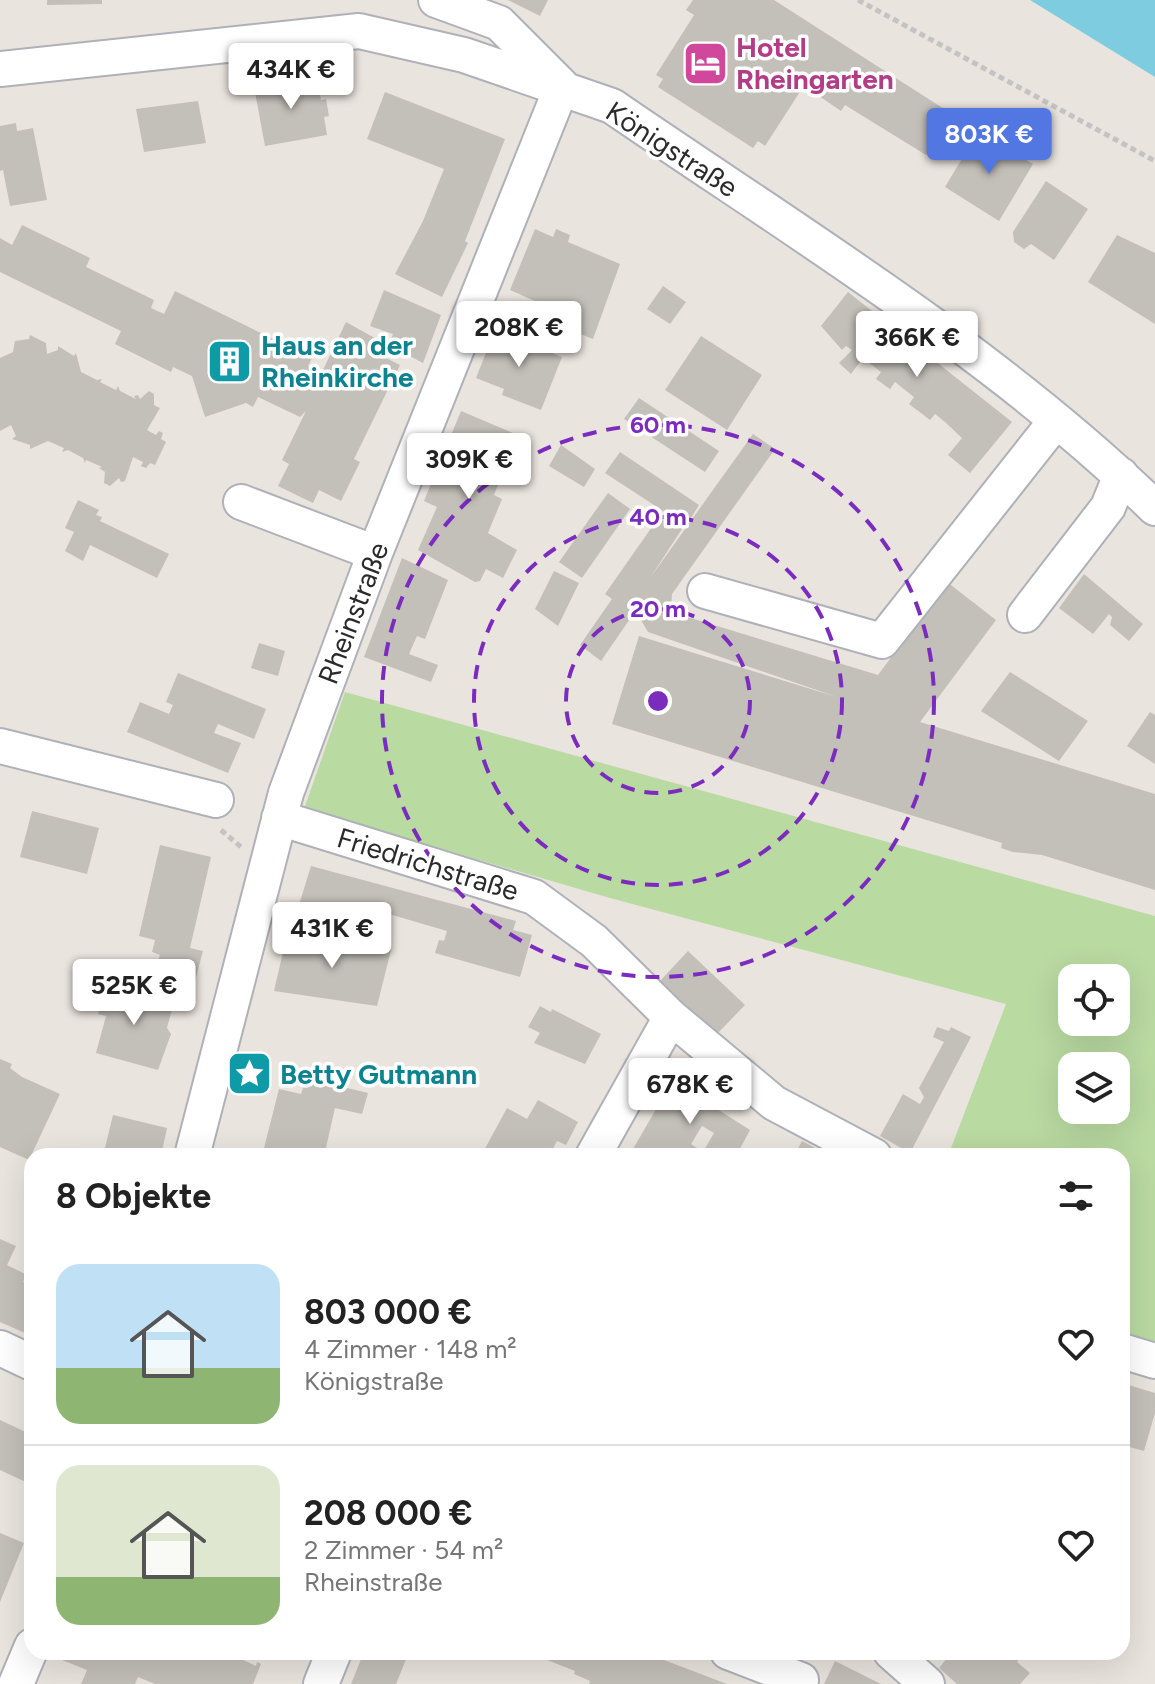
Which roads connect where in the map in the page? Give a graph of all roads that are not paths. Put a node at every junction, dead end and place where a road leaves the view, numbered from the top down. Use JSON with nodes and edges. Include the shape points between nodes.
{"nodes":[{"id":1,"x":436,"y":0,"type":"edge"},
{"id":2,"x":0,"y":69,"type":"edge"},
{"id":3,"x":562,"y":86,"type":"junction"},
{"id":4,"x":1055,"y":422,"type":"junction"},
{"id":5,"x":1121,"y":475,"type":"junction"},
{"id":6,"x":241,"y":502,"type":"dead end"},
{"id":7,"x":1155,"y":508,"type":"edge"},
{"id":8,"x":375,"y":553,"type":"junction"},
{"id":9,"x":705,"y":591,"type":"dead end"},
{"id":10,"x":1025,"y":615,"type":"dead end"},
{"id":11,"x":0,"y":746,"type":"edge"},
{"id":12,"x":216,"y":800,"type":"dead end"},
{"id":13,"x":279,"y":818,"type":"junction"},
{"id":14,"x":671,"y":1017,"type":"junction"},
{"id":15,"x":194,"y":1148,"type":"edge"},
{"id":16,"x":597,"y":1148,"type":"edge"},
{"id":17,"x":859,"y":1148,"type":"edge"},
{"id":18,"x":0,"y":1348,"type":"edge"},
{"id":19,"x":1130,"y":1353,"type":"edge"},
{"id":20,"x":24,"y":1359,"type":"edge"},
{"id":21,"x":1155,"y":1361,"type":"edge"},
{"id":22,"x":26,"y":1660,"type":"edge"},
{"id":23,"x":331,"y":1660,"type":"edge"},
{"id":24,"x":759,"y":1660,"type":"edge"},
{"id":25,"x":900,"y":1660,"type":"edge"},
{"id":26,"x":805,"y":1672,"type":"edge"},
{"id":27,"x":16,"y":1684,"type":"edge"},
{"id":28,"x":321,"y":1684,"type":"edge"},
{"id":29,"x":927,"y":1684,"type":"edge"}],
"edges":[{"from":1,"to":3,"type":"street","via":[[499,23]]},
{"from":2,"to":3,"type":"street","name":"Königstraße","via":[[359,31],[464,55]]},
{"from":3,"to":4,"type":"street","name":"Königstraße","via":[[612,106],[956,340]]},
{"from":3,"to":8,"type":"street","name":"Rheinstraße"},
{"from":4,"to":5,"type":"street","name":"Königstraße"},
{"from":4,"to":9,"type":"street","via":[[882,641]]},
{"from":5,"to":7,"type":"street","name":"Königstraße"},
{"from":5,"to":10,"type":"street","via":[[1108,507]]},
{"from":6,"to":8,"type":"street"},
{"from":8,"to":13,"type":"street","name":"Rheinstraße"},
{"from":11,"to":12,"type":"street"},
{"from":13,"to":14,"type":"street","name":"Friedrichstraße","via":[[534,897],[594,941]]},
{"from":13,"to":15,"type":"street","name":"Rheinstraße"},
{"from":14,"to":16,"type":"street"},
{"from":14,"to":17,"type":"street","name":"Friedrichstraße","via":[[774,1103]]},
{"from":18,"to":20,"type":"street"},
{"from":19,"to":21,"type":"street"},
{"from":22,"to":27,"type":"street"},
{"from":23,"to":28,"type":"street"},
{"from":24,"to":26,"type":"street"},
{"from":25,"to":29,"type":"street"}]}
